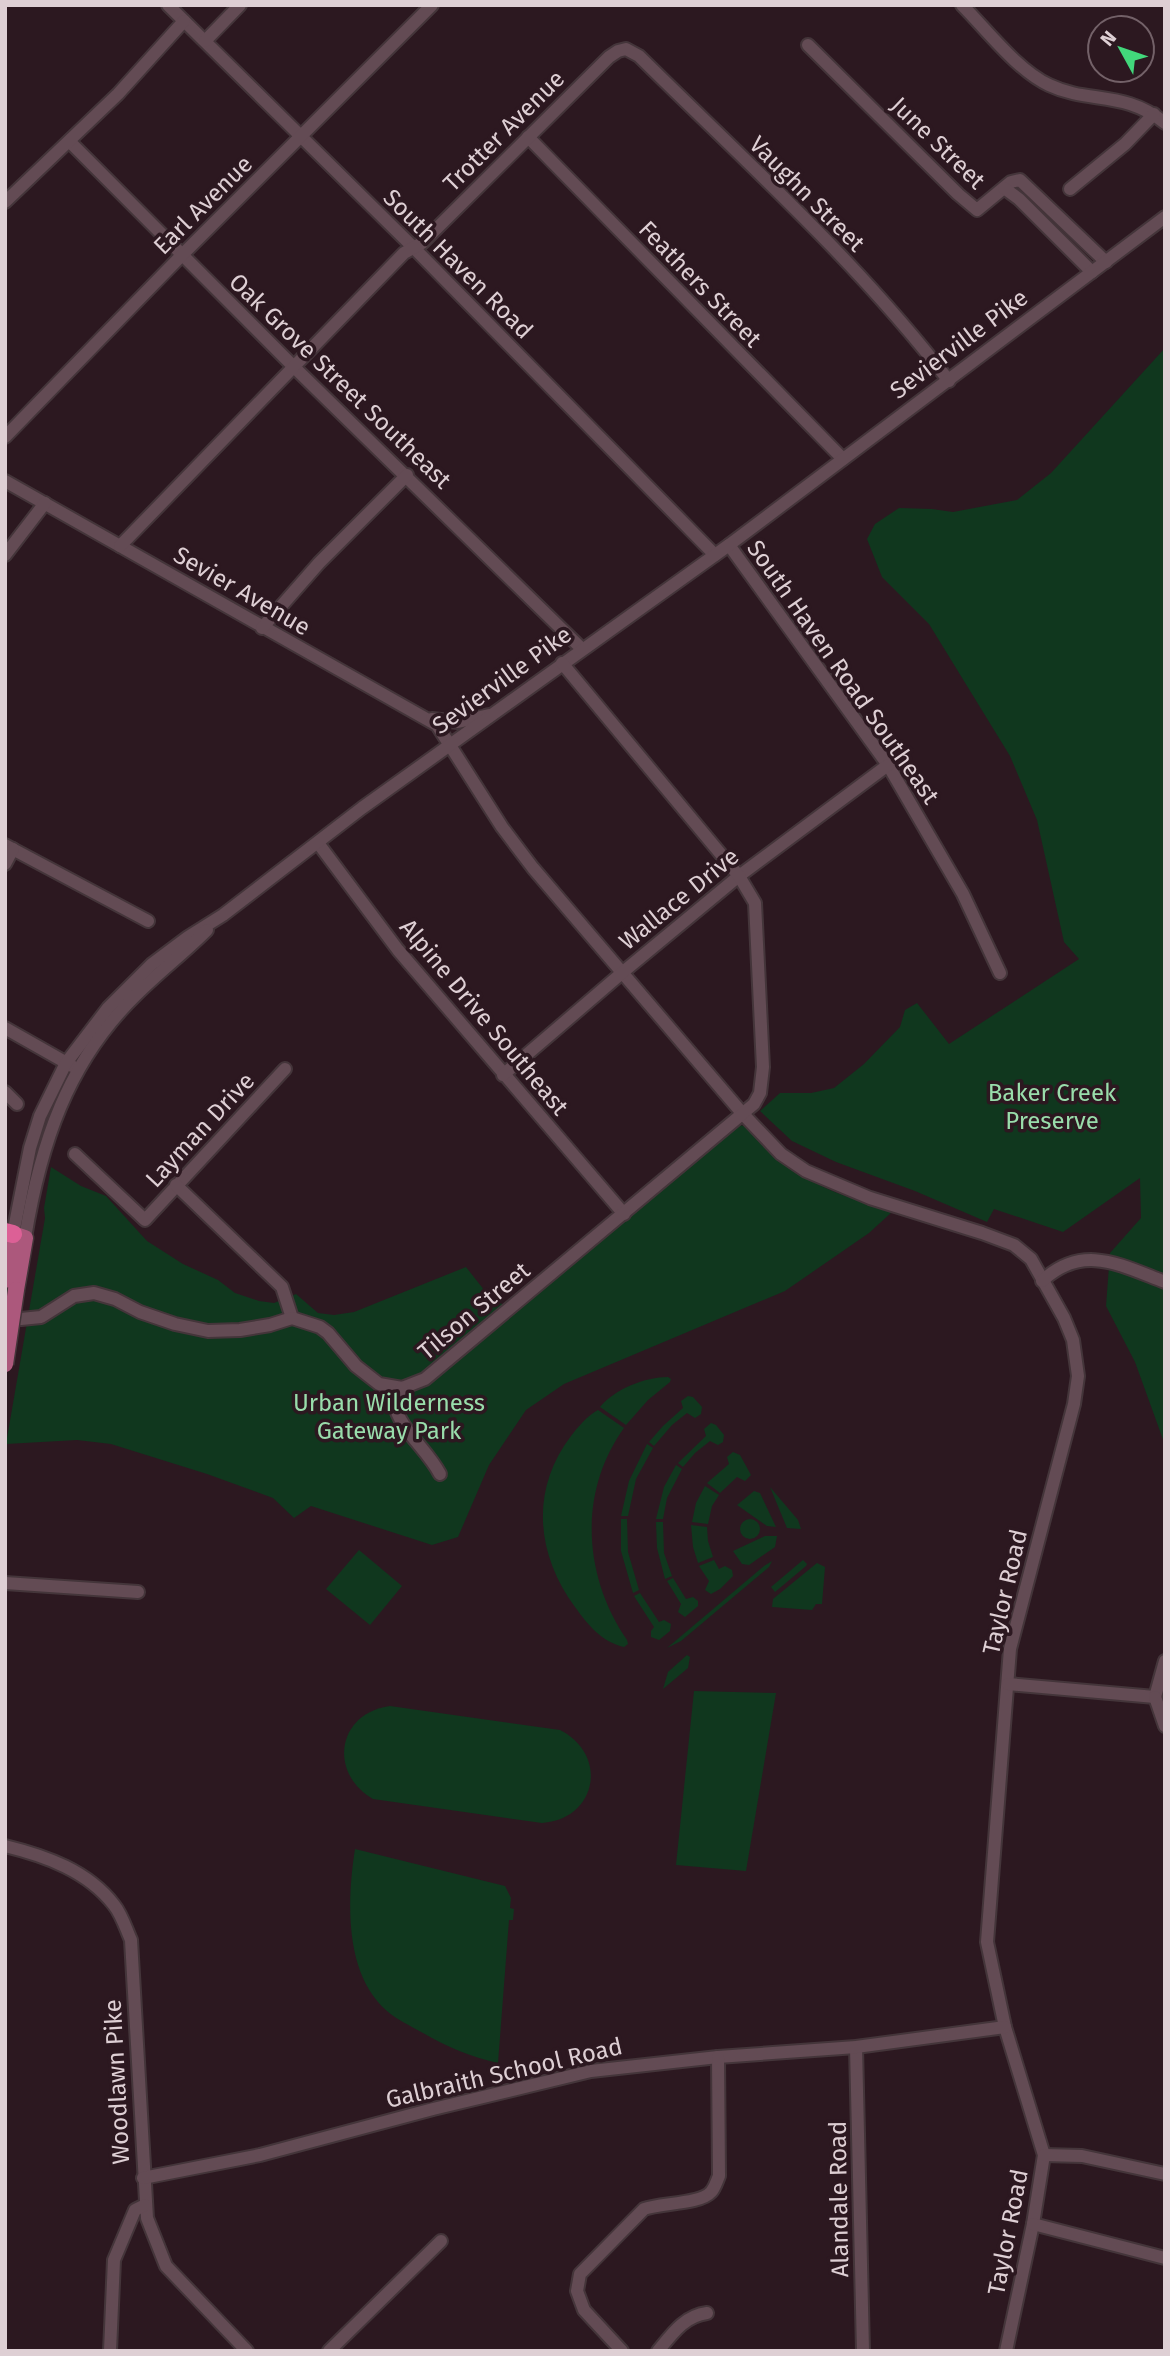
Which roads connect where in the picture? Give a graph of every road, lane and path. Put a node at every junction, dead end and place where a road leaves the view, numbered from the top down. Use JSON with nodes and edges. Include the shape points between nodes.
{"nodes":[{"id":1,"x":168,"y":5,"type":"edge"},
{"id":2,"x":240,"y":5,"type":"edge"},
{"id":3,"x":432,"y":5,"type":"edge"},
{"id":4,"x":962,"y":5,"type":"edge"},
{"id":5,"x":184,"y":22,"type":"junction"},
{"id":6,"x":205,"y":41,"type":"junction"},
{"id":7,"x":808,"y":45,"type":"dead end"},
{"id":8,"x":626,"y":49,"type":"joint"},
{"id":9,"x":1154,"y":114,"type":"junction"},
{"id":10,"x":1165,"y":123,"type":"edge"},
{"id":11,"x":301,"y":137,"type":"junction"},
{"id":12,"x":528,"y":137,"type":"junction"},
{"id":13,"x":70,"y":142,"type":"junction"},
{"id":14,"x":1004,"y":188,"type":"junction"},
{"id":15,"x":1070,"y":189,"type":"dead end"},
{"id":16,"x":7,"y":198,"type":"edge"},
{"id":17,"x":1165,"y":216,"type":"edge"},
{"id":18,"x":413,"y":247,"type":"junction"},
{"id":19,"x":182,"y":255,"type":"junction"},
{"id":20,"x":1106,"y":262,"type":"junction"},
{"id":21,"x":1092,"y":272,"type":"junction"},
{"id":22,"x":294,"y":367,"type":"junction"},
{"id":23,"x":949,"y":381,"type":"junction"},
{"id":24,"x":5,"y":437,"type":"edge"},
{"id":25,"x":843,"y":459,"type":"junction"},
{"id":26,"x":407,"y":475,"type":"junction"},
{"id":27,"x":5,"y":481,"type":"edge"},
{"id":28,"x":45,"y":503,"type":"junction"},
{"id":29,"x":729,"y":545,"type":"junction"},
{"id":30,"x":120,"y":546,"type":"junction"},
{"id":31,"x":5,"y":555,"type":"edge"},
{"id":32,"x":715,"y":555,"type":"junction"},
{"id":33,"x":262,"y":628,"type":"junction"},
{"id":34,"x":582,"y":649,"type":"junction"},
{"id":35,"x":562,"y":663,"type":"junction"},
{"id":36,"x":493,"y":714,"type":"junction"},
{"id":37,"x":425,"y":718,"type":"junction"},
{"id":38,"x":450,"y":746,"type":"junction"},
{"id":39,"x":888,"y":765,"type":"junction"},
{"id":40,"x":318,"y":843,"type":"junction"},
{"id":41,"x":9,"y":847,"type":"edge"},
{"id":42,"x":5,"y":864,"type":"edge"},
{"id":43,"x":739,"y":876,"type":"junction"},
{"id":44,"x":223,"y":915,"type":"junction"},
{"id":45,"x":148,"y":921,"type":"dead end"},
{"id":46,"x":623,"y":972,"type":"junction"},
{"id":47,"x":1000,"y":973,"type":"dead end"},
{"id":48,"x":5,"y":1028,"type":"edge"},
{"id":49,"x":66,"y":1063,"type":"junction"},
{"id":50,"x":285,"y":1069,"type":"dead end"},
{"id":51,"x":78,"y":1070,"type":"junction"},
{"id":52,"x":503,"y":1075,"type":"junction"},
{"id":53,"x":5,"y":1092,"type":"edge"},
{"id":54,"x":17,"y":1104,"type":"dead end"},
{"id":55,"x":742,"y":1113,"type":"junction"},
{"id":56,"x":75,"y":1154,"type":"dead end"},
{"id":57,"x":176,"y":1185,"type":"junction"},
{"id":58,"x":624,"y":1214,"type":"junction"},
{"id":59,"x":14,"y":1235,"type":"edge"},
{"id":60,"x":10,"y":1278,"type":"edge"},
{"id":61,"x":1042,"y":1281,"type":"junction"},
{"id":62,"x":1165,"y":1282,"type":"edge"},
{"id":63,"x":5,"y":1316,"type":"edge"},
{"id":64,"x":292,"y":1318,"type":"junction"},
{"id":65,"x":5,"y":1364,"type":"edge"},
{"id":66,"x":402,"y":1388,"type":"junction"},
{"id":67,"x":440,"y":1474,"type":"dead end"},
{"id":68,"x":5,"y":1583,"type":"edge"},
{"id":69,"x":138,"y":1592,"type":"dead end"},
{"id":70,"x":1165,"y":1661,"type":"edge"},
{"id":71,"x":1008,"y":1684,"type":"junction"},
{"id":72,"x":1155,"y":1697,"type":"junction"},
{"id":73,"x":1165,"y":1726,"type":"edge"},
{"id":74,"x":5,"y":1846,"type":"edge"},
{"id":75,"x":1005,"y":2027,"type":"junction"},
{"id":76,"x":856,"y":2047,"type":"junction"},
{"id":77,"x":718,"y":2057,"type":"junction"},
{"id":78,"x":1044,"y":2155,"type":"junction"},
{"id":79,"x":1165,"y":2174,"type":"edge"},
{"id":80,"x":143,"y":2178,"type":"junction"},
{"id":81,"x":145,"y":2205,"type":"junction"},
{"id":82,"x":1033,"y":2224,"type":"junction"},
{"id":83,"x":441,"y":2241,"type":"dead end"},
{"id":84,"x":1165,"y":2258,"type":"edge"},
{"id":85,"x":707,"y":2314,"type":"dead end"},
{"id":86,"x":110,"y":2351,"type":"edge"},
{"id":87,"x":247,"y":2351,"type":"edge"},
{"id":88,"x":329,"y":2351,"type":"edge"},
{"id":89,"x":622,"y":2351,"type":"edge"},
{"id":90,"x":658,"y":2351,"type":"edge"},
{"id":91,"x":863,"y":2351,"type":"edge"},
{"id":92,"x":1006,"y":2351,"type":"edge"}],
"edges":[{"from":1,"to":5,"type":"street","name":"South Haven Road"},
{"from":2,"to":6,"type":"street"},
{"from":3,"to":11,"type":"street","name":"Earl Avenue"},
{"from":4,"to":9,"type":"street","via":[[1030,73],[1047,84],[1132,103]]},
{"from":5,"to":6,"type":"street","name":"South Haven Road"},
{"from":5,"to":13,"type":"street"},
{"from":6,"to":11,"type":"street","name":"South Haven Road"},
{"from":7,"to":14,"type":"street","name":"June Street","via":[[977,210]]},
{"from":8,"to":12,"type":"street","name":"Trotter Avenue","via":[[609,57]]},
{"from":8,"to":23,"type":"street","name":"Vaughn Street","via":[[870,287]]},
{"from":9,"to":10,"type":"street"},
{"from":9,"to":15,"type":"street"},
{"from":11,"to":18,"type":"street","name":"South Haven Road"},
{"from":11,"to":19,"type":"street","name":"Earl Avenue"},
{"from":12,"to":18,"type":"street","name":"Trotter Avenue"},
{"from":12,"to":25,"type":"street","name":"Feathers Street"},
{"from":13,"to":16,"type":"street"},
{"from":13,"to":19,"type":"street","name":"Oak Grove Street Southeast"},
{"from":14,"to":20,"type":"street","name":"June Street","via":[[1020,180]]},
{"from":14,"to":21,"type":"street"},
{"from":17,"to":20,"type":"street","name":"Sevierville Pike"},
{"from":18,"to":22,"type":"street","name":"Trotter Avenue"},
{"from":18,"to":32,"type":"street","name":"South Haven Road"},
{"from":19,"to":22,"type":"street","name":"Oak Grove Street Southeast"},
{"from":19,"to":24,"type":"street","name":"Earl Avenue"},
{"from":20,"to":21,"type":"street","name":"Sevierville Pike"},
{"from":21,"to":23,"type":"street","name":"Sevierville Pike"},
{"from":22,"to":26,"type":"street","name":"Oak Grove Street Southeast"},
{"from":22,"to":30,"type":"street","name":"Trotter Avenue"},
{"from":23,"to":25,"type":"street","name":"Sevierville Pike"},
{"from":25,"to":29,"type":"street","name":"Sevierville Pike"},
{"from":26,"to":33,"type":"street"},
{"from":26,"to":34,"type":"street","name":"Oak Grove Street Southeast"},
{"from":27,"to":28,"type":"street","name":"Sevier Avenue"},
{"from":28,"to":30,"type":"street","name":"Sevier Avenue"},
{"from":28,"to":31,"type":"street"},
{"from":29,"to":32,"type":"street","name":"Sevierville Pike"},
{"from":29,"to":39,"type":"street","name":"South Haven Road Southeast"},
{"from":30,"to":33,"type":"street","name":"Sevier Avenue"},
{"from":32,"to":34,"type":"street","name":"Sevierville Pike"},
{"from":33,"to":37,"type":"street","name":"Sevier Avenue"},
{"from":34,"to":35,"type":"street","name":"Sevierville Pike"},
{"from":35,"to":36,"type":"street","name":"Sevierville Pike"},
{"from":35,"to":43,"type":"street"},
{"from":36,"to":37,"type":"street","via":[[458,722]]},
{"from":36,"to":38,"type":"street","name":"Sevierville Pike"},
{"from":37,"to":38,"type":"street","name":"Sevier Avenue","via":[[437,725]]},
{"from":38,"to":40,"type":"street","name":"Sevierville Pike"},
{"from":38,"to":46,"type":"street","name":"Sevier Avenue","via":[[514,844]]},
{"from":39,"to":43,"type":"street","name":"Wallace Drive"},
{"from":39,"to":47,"type":"street","name":"South Haven Road Southeast","via":[[963,894]]},
{"from":40,"to":44,"type":"street","name":"Sevierville Pike"},
{"from":40,"to":52,"type":"street","name":"Alpine Drive Southeast","via":[[398,950]]},
{"from":41,"to":42,"type":"street"},
{"from":41,"to":45,"type":"street"},
{"from":43,"to":46,"type":"street","name":"Wallace Drive"},
{"from":43,"to":55,"type":"street","name":"Tilson Street","via":[[755,903],[763,1077],[754,1104]]},
{"from":44,"to":49,"type":"street","name":"Sevierville Pike","via":[[126,988]]},
{"from":44,"to":51,"type":"street","name":"Sevierville Pike","via":[[118,1014]]},
{"from":46,"to":52,"type":"street","name":"Wallace Drive"},
{"from":46,"to":55,"type":"street","name":"Taylor Road"},
{"from":48,"to":49,"type":"street"},
{"from":49,"to":51,"type":"street"},
{"from":49,"to":59,"type":"street","name":"Sevierville Pike","via":[[30,1148]]},
{"from":50,"to":57,"type":"street","name":"Layman Drive"},
{"from":51,"to":59,"type":"street","name":"Sevierville Pike","via":[[49,1131]]},
{"from":52,"to":58,"type":"street","name":"Alpine Drive Southeast"},
{"from":53,"to":54,"type":"street"},
{"from":55,"to":58,"type":"street","name":"Tilson Street"},
{"from":55,"to":61,"type":"street","name":"Taylor Road","via":[[781,1154],[806,1171],[870,1198],[1014,1245],[1031,1258]]},
{"from":56,"to":57,"type":"street","name":"Layman Drive","via":[[145,1220]]},
{"from":57,"to":64,"type":"street","via":[[282,1287]]},
{"from":58,"to":66,"type":"street","name":"Tilson Street","via":[[425,1379]]},
{"from":59,"to":60,"type":"main road","name":"Sevierville Pike"},
{"from":59,"to":60,"type":"main road","name":"Sevierville Pike"},
{"from":60,"to":65,"type":"main road","name":"Sevierville Pike","bridge":true},
{"from":61,"to":62,"type":"street","via":[[1067,1264],[1090,1258]]},
{"from":61,"to":71,"type":"street","name":"Taylor Road","via":[[1073,1340],[1077,1376],[1063,1451],[1010,1648]]},
{"from":63,"to":64,"type":"street","via":[[41,1317],[74,1296],[94,1293],[175,1324],[208,1331],[259,1327]]},
{"from":64,"to":66,"type":"street","name":"Tilson Street","via":[[328,1333],[356,1366],[379,1384]]},
{"from":66,"to":67,"type":"street","via":[[394,1403],[397,1416]]},
{"from":68,"to":69,"type":"street"},
{"from":70,"to":72,"type":"street"},
{"from":71,"to":72,"type":"street"},
{"from":71,"to":75,"type":"street","name":"Taylor Road","via":[[987,1942]]},
{"from":72,"to":73,"type":"street"},
{"from":74,"to":80,"type":"street","name":"Woodlawn Pike","via":[[73,1870],[93,1883],[116,1907],[131,1940]]},
{"from":75,"to":76,"type":"street","name":"Galbraith School Road"},
{"from":75,"to":78,"type":"street","name":"Taylor Road"},
{"from":76,"to":77,"type":"street","name":"Galbraith School Road"},
{"from":76,"to":91,"type":"street","name":"Alandale Road"},
{"from":77,"to":80,"type":"street","name":"Galbraith School Road","via":[[591,2071],[260,2155]]},
{"from":77,"to":89,"type":"street","via":[[719,2176],[711,2193],[644,2209],[580,2274],[577,2291],[584,2310]]},
{"from":78,"to":79,"type":"street","via":[[1082,2156]]},
{"from":78,"to":82,"type":"street","name":"Taylor Road"},
{"from":80,"to":81,"type":"street","name":"Woodlawn Pike"},
{"from":81,"to":86,"type":"street","via":[[135,2210],[114,2260]]},
{"from":81,"to":87,"type":"street","name":"Woodlawn Pike","via":[[166,2266]]},
{"from":82,"to":84,"type":"street"},
{"from":82,"to":92,"type":"street","name":"Taylor Road"},
{"from":83,"to":88,"type":"street"},
{"from":85,"to":90,"type":"street","via":[[687,2320]]}]}
